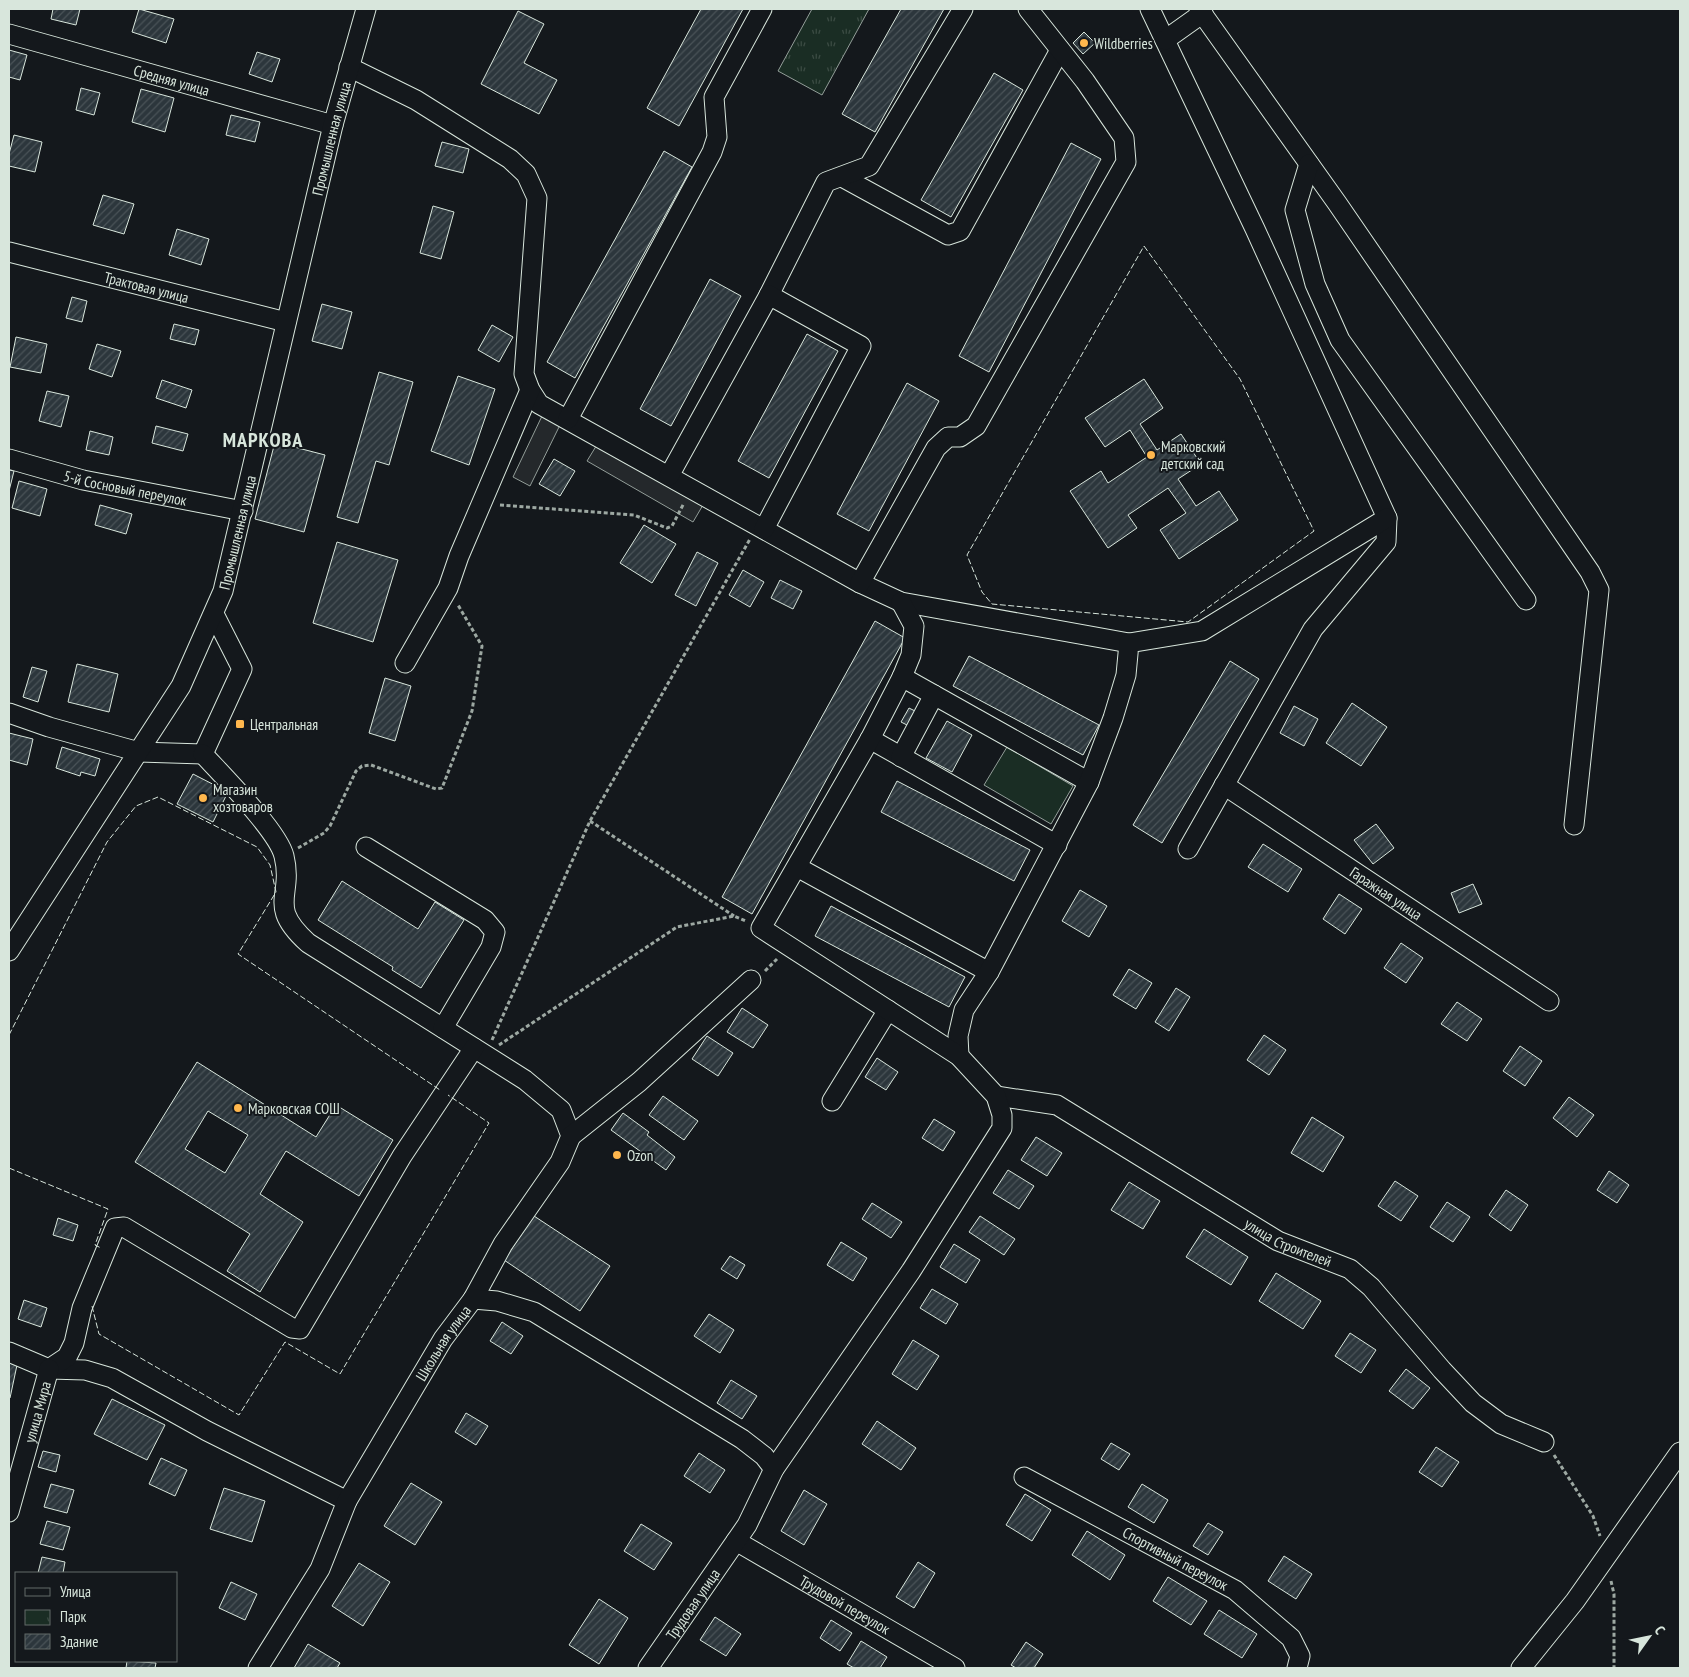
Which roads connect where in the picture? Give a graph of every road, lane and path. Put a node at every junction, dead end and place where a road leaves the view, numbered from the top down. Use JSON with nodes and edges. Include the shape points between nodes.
{"nodes":[{"id":1,"x":366,"y":9,"type":"edge"},
{"id":2,"x":762,"y":9,"type":"edge"},
{"id":3,"x":963,"y":9,"type":"edge"},
{"id":4,"x":1028,"y":9,"type":"edge"},
{"id":5,"x":1150,"y":9,"type":"edge"},
{"id":6,"x":1201,"y":11,"type":"edge"},
{"id":7,"x":9,"y":34,"type":"edge"},
{"id":8,"x":1165,"y":40,"type":"junction"},
{"id":9,"x":1060,"y":50,"type":"junction"},
{"id":10,"x":348,"y":68,"type":"junction"},
{"id":11,"x":334,"y":125,"type":"junction"},
{"id":12,"x":1310,"y":164,"type":"junction"},
{"id":13,"x":842,"y":176,"type":"junction"},
{"id":14,"x":9,"y":252,"type":"edge"},
{"id":15,"x":769,"y":295,"type":"junction"},
{"id":16,"x":286,"y":322,"type":"junction"},
{"id":17,"x":530,"y":390,"type":"junction"},
{"id":18,"x":568,"y":419,"type":"junction"},
{"id":19,"x":9,"y":459,"type":"edge"},
{"id":20,"x":669,"y":476,"type":"junction"},
{"id":21,"x":690,"y":488,"type":"junction"},
{"id":22,"x":482,"y":503,"type":"junction"},
{"id":23,"x":243,"y":511,"type":"junction"},
{"id":24,"x":1387,"y":518,"type":"junction"},
{"id":25,"x":761,"y":528,"type":"junction"},
{"id":26,"x":860,"y":583,"type":"junction"},
{"id":27,"x":448,"y":588,"type":"junction"},
{"id":28,"x":1526,"y":600,"type":"dead end"},
{"id":29,"x":901,"y":602,"type":"junction"},
{"id":30,"x":214,"y":614,"type":"junction"},
{"id":31,"x":1129,"y":643,"type":"junction"},
{"id":32,"x":405,"y":663,"type":"dead end"},
{"id":33,"x":902,"y":677,"type":"junction"},
{"id":34,"x":934,"y":695,"type":"junction"},
{"id":35,"x":9,"y":713,"type":"edge"},
{"id":36,"x":870,"y":740,"type":"junction"},
{"id":37,"x":139,"y":752,"type":"junction"},
{"id":38,"x":203,"y":754,"type":"junction"},
{"id":39,"x":901,"y":756,"type":"junction"},
{"id":40,"x":1089,"y":782,"type":"junction"},
{"id":41,"x":1224,"y":785,"type":"junction"},
{"id":42,"x":590,"y":821,"type":"junction"},
{"id":43,"x":1574,"y":825,"type":"dead end"},
{"id":44,"x":1057,"y":844,"type":"junction"},
{"id":45,"x":366,"y":847,"type":"dead end"},
{"id":46,"x":1188,"y":849,"type":"dead end"},
{"id":47,"x":284,"y":855,"type":"junction"},
{"id":48,"x":797,"y":867,"type":"junction"},
{"id":49,"x":734,"y":916,"type":"junction"},
{"id":50,"x":761,"y":928,"type":"junction"},
{"id":51,"x":789,"y":946,"type":"junction"},
{"id":52,"x":9,"y":951,"type":"edge"},
{"id":53,"x":989,"y":972,"type":"junction"},
{"id":54,"x":751,"y":980,"type":"joint"},
{"id":55,"x":1549,"y":1001,"type":"dead end"},
{"id":56,"x":888,"y":1010,"type":"junction"},
{"id":57,"x":443,"y":1028,"type":"junction"},
{"id":58,"x":479,"y":1051,"type":"junction"},
{"id":59,"x":959,"y":1056,"type":"junction"},
{"id":60,"x":996,"y":1096,"type":"junction"},
{"id":61,"x":832,"y":1101,"type":"dead end"},
{"id":62,"x":571,"y":1136,"type":"junction"},
{"id":63,"x":473,"y":1299,"type":"junction"},
{"id":64,"x":9,"y":1352,"type":"edge"},
{"id":65,"x":48,"y":1369,"type":"junction"},
{"id":66,"x":1544,"y":1442,"type":"dead end"},
{"id":67,"x":1680,"y":1452,"type":"edge"},
{"id":68,"x":774,"y":1469,"type":"junction"},
{"id":69,"x":1024,"y":1477,"type":"dead end"},
{"id":70,"x":347,"y":1501,"type":"junction"},
{"id":71,"x":9,"y":1512,"type":"edge"},
{"id":72,"x":736,"y":1541,"type":"junction"},
{"id":73,"x":258,"y":1668,"type":"edge"},
{"id":74,"x":648,"y":1668,"type":"edge"},
{"id":75,"x":955,"y":1668,"type":"edge"},
{"id":76,"x":1297,"y":1668,"type":"edge"},
{"id":77,"x":1521,"y":1668,"type":"edge"}],
"edges":[{"from":1,"to":10,"type":"street","name":"Промышленная улица"},
{"from":2,"to":18,"type":"street","via":[[714,97],[717,137],[712,152]]},
{"from":3,"to":13,"type":"street","via":[[869,166]]},
{"from":4,"to":9,"type":"street"},
{"from":5,"to":8,"type":"street"},
{"from":6,"to":8,"type":"street"},
{"from":6,"to":12,"type":"street"},
{"from":7,"to":11,"type":"street","name":"Средняя улица"},
{"from":8,"to":24,"type":"street"},
{"from":9,"to":13,"type":"street","via":[[960,231],[948,235]]},
{"from":9,"to":26,"type":"street","via":[[1124,138],[1126,162],[976,426],[960,438],[948,437],[936,448]]},
{"from":10,"to":11,"type":"street","name":"Промышленная улица"},
{"from":10,"to":17,"type":"street","via":[[416,100],[510,158],[526,174],[537,198],[524,374]]},
{"from":11,"to":16,"type":"street","name":"Промышленная улица"},
{"from":12,"to":28,"type":"street","via":[[1295,210],[1315,284],[1340,340]]},
{"from":12,"to":43,"type":"street","via":[[1590,572],[1599,590]]},
{"from":13,"to":15,"type":"street","via":[[826,182]]},
{"from":14,"to":16,"type":"street","name":"Трактовая улица"},
{"from":15,"to":20,"type":"street"},
{"from":15,"to":25,"type":"street","via":[[862,346]]},
{"from":16,"to":23,"type":"street","name":"Промышленная улица"},
{"from":17,"to":18,"type":"street","via":[[539,404]]},
{"from":17,"to":22,"type":"street"},
{"from":18,"to":20,"type":"street"},
{"from":19,"to":23,"type":"street","name":"5-й Сосновый переулок","via":[[84,480]]},
{"from":20,"to":21,"type":"street"},
{"from":21,"to":22,"type":"path","via":[[672,526],[667,528],[634,515]]},
{"from":21,"to":25,"type":"street"},
{"from":22,"to":27,"type":"street"},
{"from":23,"to":30,"type":"street","name":"Промышленная улица"},
{"from":24,"to":31,"type":"street","via":[[1202,631]]},
{"from":24,"to":41,"type":"street","via":[[1386,542],[1314,629]]},
{"from":25,"to":26,"type":"street"},
{"from":25,"to":42,"type":"path"},
{"from":26,"to":29,"type":"street"},
{"from":27,"to":32,"type":"street"},
{"from":27,"to":47,"type":"path","via":[[482,646],[472,711],[442,788],[436,790],[371,765],[362,766],[356,771],[333,822],[324,833]]},
{"from":29,"to":31,"type":"street"},
{"from":29,"to":33,"type":"street","via":[[914,626],[911,655]]},
{"from":30,"to":37,"type":"street","name":"Промышленная улица","via":[[181,686]]},
{"from":30,"to":38,"type":"street","via":[[242,669]]},
{"from":31,"to":40,"type":"street","via":[[1126,675]]},
{"from":33,"to":34,"type":"street"},
{"from":33,"to":36,"type":"street"},
{"from":34,"to":39,"type":"street"},
{"from":34,"to":40,"type":"street"},
{"from":35,"to":37,"type":"street"},
{"from":36,"to":39,"type":"street"},
{"from":36,"to":48,"type":"street"},
{"from":37,"to":38,"type":"street"},
{"from":37,"to":52,"type":"street","name":"Промышленная улица"},
{"from":38,"to":47,"type":"street","via":[[271,831]]},
{"from":39,"to":44,"type":"street"},
{"from":40,"to":44,"type":"street"},
{"from":41,"to":46,"type":"street"},
{"from":41,"to":55,"type":"street","name":"Гаражная улица"},
{"from":42,"to":49,"type":"path"},
{"from":42,"to":58,"type":"path"},
{"from":44,"to":53,"type":"street"},
{"from":45,"to":57,"type":"street","via":[[485,920],[495,932],[491,947]]},
{"from":47,"to":57,"type":"street","via":[[283,910],[292,928],[308,943]]},
{"from":48,"to":50,"type":"street"},
{"from":48,"to":53,"type":"street"},
{"from":49,"to":50,"type":"path"},
{"from":49,"to":58,"type":"path","via":[[677,927]]},
{"from":50,"to":51,"type":"street"},
{"from":51,"to":54,"type":"path","via":[[771,966]]},
{"from":51,"to":56,"type":"street"},
{"from":53,"to":59,"type":"street","via":[[964,1010],[958,1036]]},
{"from":54,"to":62,"type":"street","via":[[639,1082]]},
{"from":56,"to":59,"type":"street"},
{"from":56,"to":61,"type":"street"},
{"from":57,"to":58,"type":"street"},
{"from":58,"to":62,"type":"street","via":[[525,1080],[561,1110]]},
{"from":58,"to":65,"type":"street","via":[[402,1156],[300,1329],[292,1328],[124,1227],[115,1228],[82,1308],[74,1343],[67,1357]]},
{"from":59,"to":60,"type":"street"},
{"from":60,"to":66,"type":"street","name":"улица Строителей","via":[[1057,1105],[1278,1241],[1350,1269],[1371,1288],[1474,1403],[1501,1424]]},
{"from":60,"to":68,"type":"street","name":"Трудовая улица","via":[[1002,1128],[995,1142],[911,1271]]},
{"from":62,"to":63,"type":"street","via":[[560,1162],[503,1244]]},
{"from":63,"to":68,"type":"street","name":"Школьная улица","via":[[497,1301],[534,1312],[742,1439],[764,1456]]},
{"from":63,"to":70,"type":"street","name":"Школьная улица","via":[[443,1339]]},
{"from":64,"to":65,"type":"street"},
{"from":65,"to":70,"type":"street","via":[[85,1370],[112,1378],[207,1431]]},
{"from":65,"to":71,"type":"street","name":"улица Мира"},
{"from":67,"to":77,"type":"street","via":[[1576,1601]]},
{"from":68,"to":72,"type":"street","name":"Трудовая улица"},
{"from":69,"to":76,"type":"street","name":"Спортивный переулок","via":[[1235,1590],[1291,1638],[1300,1656]]},
{"from":70,"to":73,"type":"street","name":"Школьная улица","via":[[320,1569]]},
{"from":72,"to":74,"type":"street","name":"Трудовая улица"},
{"from":72,"to":75,"type":"street","name":"Трудовой переулок"}]}
